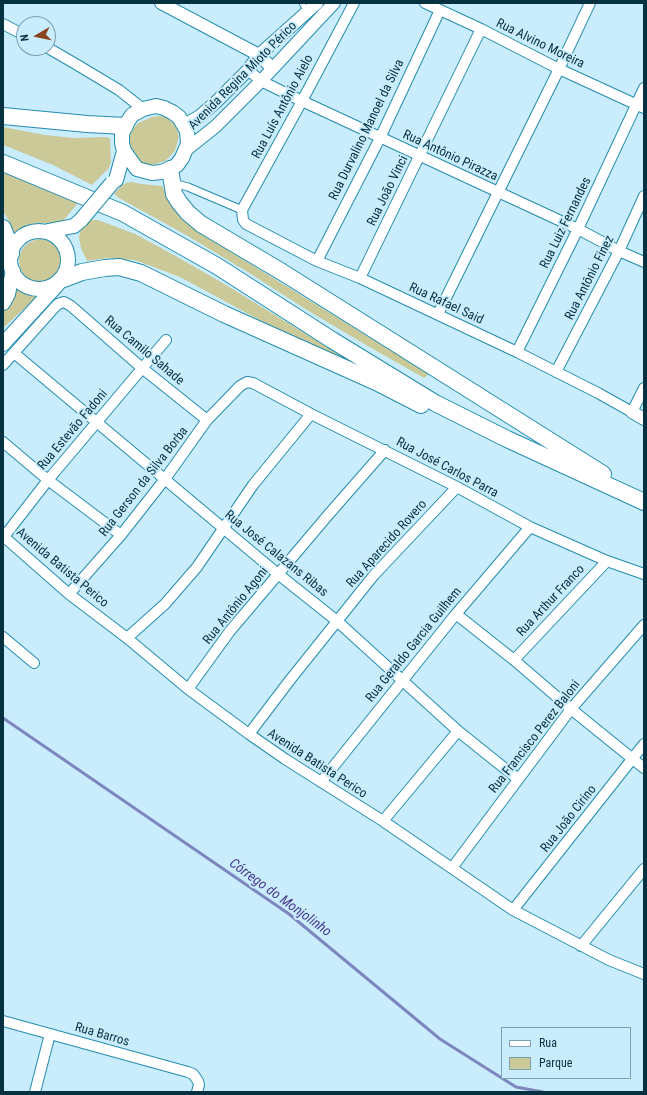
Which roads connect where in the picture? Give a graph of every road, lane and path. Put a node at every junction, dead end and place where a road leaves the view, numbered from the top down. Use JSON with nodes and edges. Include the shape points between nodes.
{"nodes":[{"id":1,"x":161,"y":3,"type":"edge"},
{"id":2,"x":317,"y":3,"type":"edge"},
{"id":3,"x":334,"y":3,"type":"edge"},
{"id":4,"x":354,"y":3,"type":"edge"},
{"id":5,"x":425,"y":3,"type":"edge"},
{"id":6,"x":590,"y":3,"type":"edge"},
{"id":7,"x":440,"y":10,"type":"junction"},
{"id":8,"x":303,"y":12,"type":"edge"},
{"id":9,"x":3,"y":24,"type":"edge"},
{"id":10,"x":310,"y":28,"type":"junction"},
{"id":11,"x":481,"y":29,"type":"junction"},
{"id":12,"x":16,"y":31,"type":"edge"},
{"id":13,"x":56,"y":52,"type":"edge"},
{"id":14,"x":259,"y":55,"type":"junction"},
{"id":15,"x":272,"y":68,"type":"junction"},
{"id":16,"x":559,"y":68,"type":"junction"},
{"id":17,"x":248,"y":70,"type":"junction"},
{"id":18,"x":261,"y":81,"type":"junction"},
{"id":19,"x":644,"y":88,"type":"edge"},
{"id":20,"x":302,"y":101,"type":"junction"},
{"id":21,"x":640,"y":106,"type":"edge"},
{"id":22,"x":143,"y":109,"type":"junction"},
{"id":23,"x":3,"y":116,"type":"edge"},
{"id":24,"x":184,"y":125,"type":"junction"},
{"id":25,"x":125,"y":126,"type":"junction"},
{"id":26,"x":380,"y":138,"type":"junction"},
{"id":27,"x":186,"y":150,"type":"junction"},
{"id":28,"x":124,"y":151,"type":"junction"},
{"id":29,"x":419,"y":156,"type":"junction"},
{"id":30,"x":3,"y":163,"type":"edge"},
{"id":31,"x":137,"y":169,"type":"junction"},
{"id":32,"x":171,"y":176,"type":"junction"},
{"id":33,"x":114,"y":182,"type":"junction"},
{"id":34,"x":498,"y":193,"type":"junction"},
{"id":35,"x":644,"y":196,"type":"edge"},
{"id":36,"x":242,"y":210,"type":"junction"},
{"id":37,"x":78,"y":223,"type":"junction"},
{"id":38,"x":3,"y":228,"type":"edge"},
{"id":39,"x":578,"y":229,"type":"junction"},
{"id":40,"x":48,"y":231,"type":"junction"},
{"id":41,"x":67,"y":249,"type":"junction"},
{"id":42,"x":619,"y":251,"type":"junction"},
{"id":43,"x":10,"y":254,"type":"junction"},
{"id":44,"x":317,"y":261,"type":"junction"},
{"id":45,"x":644,"y":262,"type":"edge"},
{"id":46,"x":13,"y":271,"type":"junction"},
{"id":47,"x":360,"y":278,"type":"junction"},
{"id":48,"x":61,"y":280,"type":"junction"},
{"id":49,"x":3,"y":303,"type":"edge"},
{"id":50,"x":438,"y":314,"type":"junction"},
{"id":51,"x":166,"y":340,"type":"dead end"},
{"id":52,"x":3,"y":344,"type":"edge"},
{"id":53,"x":517,"y":352,"type":"junction"},
{"id":54,"x":14,"y":353,"type":"junction"},
{"id":55,"x":3,"y":365,"type":"edge"},
{"id":56,"x":142,"y":368,"type":"junction"},
{"id":57,"x":556,"y":372,"type":"junction"},
{"id":58,"x":240,"y":386,"type":"joint"},
{"id":59,"x":644,"y":388,"type":"edge"},
{"id":60,"x":632,"y":412,"type":"junction"},
{"id":61,"x":311,"y":414,"type":"junction"},
{"id":62,"x":644,"y":419,"type":"edge"},
{"id":63,"x":208,"y":420,"type":"junction"},
{"id":64,"x":97,"y":423,"type":"junction"},
{"id":65,"x":507,"y":439,"type":"junction"},
{"id":66,"x":3,"y":442,"type":"edge"},
{"id":67,"x":385,"y":450,"type":"junction"},
{"id":68,"x":165,"y":479,"type":"junction"},
{"id":69,"x":48,"y":480,"type":"junction"},
{"id":70,"x":457,"y":487,"type":"junction"},
{"id":71,"x":644,"y":502,"type":"edge"},
{"id":72,"x":530,"y":527,"type":"junction"},
{"id":73,"x":223,"y":528,"type":"junction"},
{"id":74,"x":121,"y":535,"type":"junction"},
{"id":75,"x":3,"y":537,"type":"edge"},
{"id":76,"x":607,"y":561,"type":"junction"},
{"id":77,"x":278,"y":574,"type":"junction"},
{"id":78,"x":644,"y":574,"type":"edge"},
{"id":79,"x":69,"y":594,"type":"junction"},
{"id":80,"x":456,"y":614,"type":"junction"},
{"id":81,"x":337,"y":621,"type":"junction"},
{"id":82,"x":644,"y":625,"type":"edge"},
{"id":83,"x":3,"y":637,"type":"edge"},
{"id":84,"x":127,"y":638,"type":"junction"},
{"id":85,"x":514,"y":660,"type":"junction"},
{"id":86,"x":34,"y":663,"type":"dead end"},
{"id":87,"x":402,"y":681,"type":"junction"},
{"id":88,"x":188,"y":689,"type":"junction"},
{"id":89,"x":571,"y":709,"type":"junction"},
{"id":90,"x":458,"y":731,"type":"junction"},
{"id":91,"x":248,"y":734,"type":"junction"},
{"id":92,"x":644,"y":744,"type":"edge"},
{"id":93,"x":632,"y":759,"type":"junction"},
{"id":94,"x":644,"y":768,"type":"edge"},
{"id":95,"x":518,"y":779,"type":"junction"},
{"id":96,"x":321,"y":782,"type":"junction"},
{"id":97,"x":383,"y":821,"type":"junction"},
{"id":98,"x":452,"y":868,"type":"junction"},
{"id":99,"x":644,"y":869,"type":"edge"},
{"id":100,"x":513,"y":910,"type":"junction"},
{"id":101,"x":581,"y":946,"type":"junction"},
{"id":102,"x":644,"y":974,"type":"edge"},
{"id":103,"x":3,"y":1021,"type":"edge"},
{"id":104,"x":50,"y":1034,"type":"junction"},
{"id":105,"x":35,"y":1092,"type":"edge"},
{"id":106,"x":197,"y":1092,"type":"edge"}],
"edges":[{"from":1,"to":14,"type":"street"},
{"from":2,"to":8,"type":"street","name":"Avenida Regina Mioto Périco"},
{"from":3,"to":10,"type":"street","name":"Avenida Regina Mioto Périco"},
{"from":4,"to":20,"type":"street","name":"Rua Luís Antônio Aielo"},
{"from":5,"to":7,"type":"street","name":"Rua Alvino Moreira"},
{"from":6,"to":16,"type":"street"},
{"from":7,"to":11,"type":"street","name":"Rua Alvino Moreira"},
{"from":7,"to":26,"type":"street","name":"Rua Durvalino Manoel da Silva"},
{"from":8,"to":10,"type":"street"},
{"from":8,"to":14,"type":"street","name":"Avenida Regina Mioto Périco"},
{"from":9,"to":12,"type":"street"},
{"from":10,"to":15,"type":"street","name":"Avenida Regina Mioto Périco"},
{"from":11,"to":16,"type":"street","name":"Rua Alvino Moreira"},
{"from":11,"to":29,"type":"street","name":"Rua João Vinci"},
{"from":13,"to":22,"type":"street","via":[[119,90]]},
{"from":14,"to":15,"type":"street"},
{"from":14,"to":17,"type":"street","name":"Avenida Regina Mioto Périco"},
{"from":15,"to":18,"type":"street","name":"Avenida Regina Mioto Périco"},
{"from":16,"to":21,"type":"street","name":"Rua Alvino Moreira"},
{"from":16,"to":34,"type":"street"},
{"from":17,"to":18,"type":"street","name":"Rua Antônio Pirazza"},
{"from":17,"to":24,"type":"street","name":"Avenida Regina Mioto Périco","via":[[218,101]]},
{"from":18,"to":20,"type":"street","name":"Rua Antônio Pirazza"},
{"from":18,"to":27,"type":"street","name":"Avenida Regina Mioto Périco","via":[[216,126]]},
{"from":19,"to":21,"type":"street","name":"Rua Luiz Fernandes"},
{"from":20,"to":26,"type":"street","name":"Rua Antônio Pirazza"},
{"from":20,"to":36,"type":"street","name":"Rua Luís Antônio Aielo"},
{"from":21,"to":39,"type":"street","name":"Rua Luiz Fernandes"},
{"from":22,"to":24,"type":"main road","via":[[156,106],[164,108],[179,117]]},
{"from":22,"to":25,"type":"main road","via":[[132,116]]},
{"from":23,"to":25,"type":"highway"},
{"from":24,"to":27,"type":"main road","via":[[188,137]]},
{"from":25,"to":28,"type":"main road","via":[[122,134]]},
{"from":26,"to":29,"type":"street","name":"Rua Antônio Pirazza"},
{"from":26,"to":44,"type":"street","name":"Rua Durvalino Manoel da Silva"},
{"from":27,"to":32,"type":"main road"},
{"from":28,"to":31,"type":"main road"},
{"from":28,"to":33,"type":"main road"},
{"from":29,"to":34,"type":"street","name":"Rua Antônio Pirazza"},
{"from":29,"to":47,"type":"street","name":"Rua João Vinci"},
{"from":30,"to":65,"type":"highway","via":[[123,213],[216,266],[435,403]]},
{"from":31,"to":32,"type":"main road"},
{"from":31,"to":33,"type":"main road"},
{"from":32,"to":36,"type":"street","via":[[188,187]]},
{"from":32,"to":71,"type":"highway","via":[[174,194],[179,202],[201,224],[282,272]]},
{"from":33,"to":37,"type":"main road","bridge":true},
{"from":34,"to":39,"type":"street","name":"Rua Antônio Pirazza"},
{"from":34,"to":50,"type":"street"},
{"from":35,"to":42,"type":"street","name":"Rua Antônio Finez"},
{"from":36,"to":44,"type":"street","name":"Rua Rafael Said","via":[[246,224]]},
{"from":37,"to":40,"type":"main road"},
{"from":37,"to":41,"type":"main road"},
{"from":38,"to":43,"type":"highway"},
{"from":39,"to":42,"type":"street","name":"Rua Antônio Pirazza"},
{"from":39,"to":53,"type":"street","name":"Rua Luiz Fernandes"},
{"from":40,"to":41,"type":"main road","via":[[60,239]]},
{"from":40,"to":43,"type":"main road","via":[[28,232],[20,237]]},
{"from":41,"to":48,"type":"main road","via":[[68,268]]},
{"from":42,"to":45,"type":"street","name":"Rua Antônio Pirazza"},
{"from":42,"to":57,"type":"street","name":"Rua Antônio Finez"},
{"from":43,"to":46,"type":"main road"},
{"from":44,"to":47,"type":"street","name":"Rua Rafael Said"},
{"from":46,"to":48,"type":"main road","via":[[20,282],[38,289],[48,288]]},
{"from":46,"to":49,"type":"main road","via":[[8,294]]},
{"from":47,"to":50,"type":"street","name":"Rua Rafael Said"},
{"from":48,"to":52,"type":"main road"},
{"from":48,"to":65,"type":"highway","via":[[82,272],[105,268],[119,267],[141,273],[224,314],[376,382],[447,418]]},
{"from":50,"to":53,"type":"street","name":"Rua Rafael Said"},
{"from":51,"to":56,"type":"street","name":"Rua Estevão Fadoni"},
{"from":53,"to":57,"type":"street","name":"Rua Rafael Said"},
{"from":54,"to":55,"type":"street"},
{"from":54,"to":56,"type":"street","name":"Rua Camilo Sahade","via":[[54,308],[64,302]]},
{"from":54,"to":64,"type":"street","name":"Rua José Calazans Ribas"},
{"from":56,"to":63,"type":"street","name":"Rua Camilo Sahade"},
{"from":56,"to":64,"type":"street","name":"Rua Estevão Fadoni"},
{"from":57,"to":60,"type":"street","name":"Rua Rafael Said"},
{"from":58,"to":61,"type":"street","name":"Rua José Carlos Parra","via":[[247,382],[253,383]]},
{"from":58,"to":63,"type":"street","name":"Rua Gerson da Silva Borba"},
{"from":59,"to":60,"type":"street"},
{"from":60,"to":62,"type":"street"},
{"from":61,"to":67,"type":"street","name":"Rua José Carlos Parra"},
{"from":61,"to":73,"type":"street","via":[[253,485]]},
{"from":63,"to":68,"type":"street","name":"Rua Gerson da Silva Borba"},
{"from":64,"to":68,"type":"street","name":"Rua José Calazans Ribas"},
{"from":64,"to":69,"type":"street","name":"Rua Estevão Fadoni"},
{"from":65,"to":71,"type":"highway"},
{"from":66,"to":69,"type":"street"},
{"from":67,"to":70,"type":"street","name":"Rua José Carlos Parra"},
{"from":67,"to":77,"type":"street","name":"Rua Antônio Agoni"},
{"from":68,"to":73,"type":"street","name":"Rua José Calazans Ribas"},
{"from":68,"to":74,"type":"street","name":"Rua Gerson da Silva Borba"},
{"from":69,"to":74,"type":"street"},
{"from":69,"to":75,"type":"street","name":"Rua Estevão Fadoni"},
{"from":70,"to":72,"type":"street","name":"Rua José Carlos Parra"},
{"from":70,"to":81,"type":"street","name":"Rua Aparecido Rovero","via":[[384,565]]},
{"from":72,"to":76,"type":"street","name":"Rua José Carlos Parra"},
{"from":72,"to":80,"type":"street","name":"Rua Geraldo Garcia Guilhem"},
{"from":73,"to":77,"type":"street","name":"Rua José Calazans Ribas"},
{"from":73,"to":84,"type":"street","via":[[197,566],[165,604]]},
{"from":74,"to":79,"type":"street","name":"Rua Gerson da Silva Borba"},
{"from":75,"to":79,"type":"street","name":"Avenida Batista Perico"},
{"from":76,"to":78,"type":"street","name":"Rua José Carlos Parra"},
{"from":76,"to":85,"type":"street","name":"Rua Arthur Franco"},
{"from":77,"to":81,"type":"street","name":"Rua José Calazans Ribas"},
{"from":77,"to":88,"type":"street","name":"Rua Antônio Agoni","via":[[230,631]]},
{"from":79,"to":84,"type":"street","name":"Avenida Batista Perico"},
{"from":80,"to":85,"type":"street"},
{"from":80,"to":87,"type":"street","name":"Rua Geraldo Garcia Guilhem"},
{"from":81,"to":87,"type":"street","name":"Rua José Calazans Ribas"},
{"from":81,"to":91,"type":"street","name":"Rua Aparecido Rovero"},
{"from":82,"to":89,"type":"street","name":"Rua Francisco Perez Baloni"},
{"from":83,"to":86,"type":"street"},
{"from":84,"to":88,"type":"street","name":"Avenida Batista Perico"},
{"from":85,"to":89,"type":"street"},
{"from":87,"to":90,"type":"street","name":"Rua José Calazans Ribas"},
{"from":87,"to":96,"type":"street","name":"Rua Geraldo Garcia Guilhem"},
{"from":88,"to":91,"type":"street","name":"Avenida Batista Perico"},
{"from":89,"to":93,"type":"street"},
{"from":89,"to":95,"type":"street","name":"Rua Francisco Perez Baloni"},
{"from":90,"to":95,"type":"street","name":"Rua José Calazans Ribas"},
{"from":90,"to":97,"type":"street"},
{"from":91,"to":96,"type":"street","name":"Avenida Batista Perico"},
{"from":92,"to":93,"type":"street","name":"Rua João Cirino"},
{"from":93,"to":94,"type":"street"},
{"from":93,"to":100,"type":"street","name":"Rua João Cirino"},
{"from":95,"to":98,"type":"street","name":"Rua Francisco Perez Baloni"},
{"from":96,"to":97,"type":"street","name":"Avenida Batista Perico"},
{"from":97,"to":98,"type":"street","name":"Avenida Batista Perico"},
{"from":98,"to":100,"type":"street","name":"Avenida Batista Perico"},
{"from":99,"to":101,"type":"street"},
{"from":100,"to":101,"type":"street","name":"Avenida Batista Perico"},
{"from":101,"to":102,"type":"street","name":"Avenida Batista Perico"},
{"from":103,"to":104,"type":"street","name":"Rua Barros"},
{"from":104,"to":105,"type":"street"},
{"from":104,"to":106,"type":"street","name":"Rua Barros","via":[[193,1074],[199,1085]]}]}
